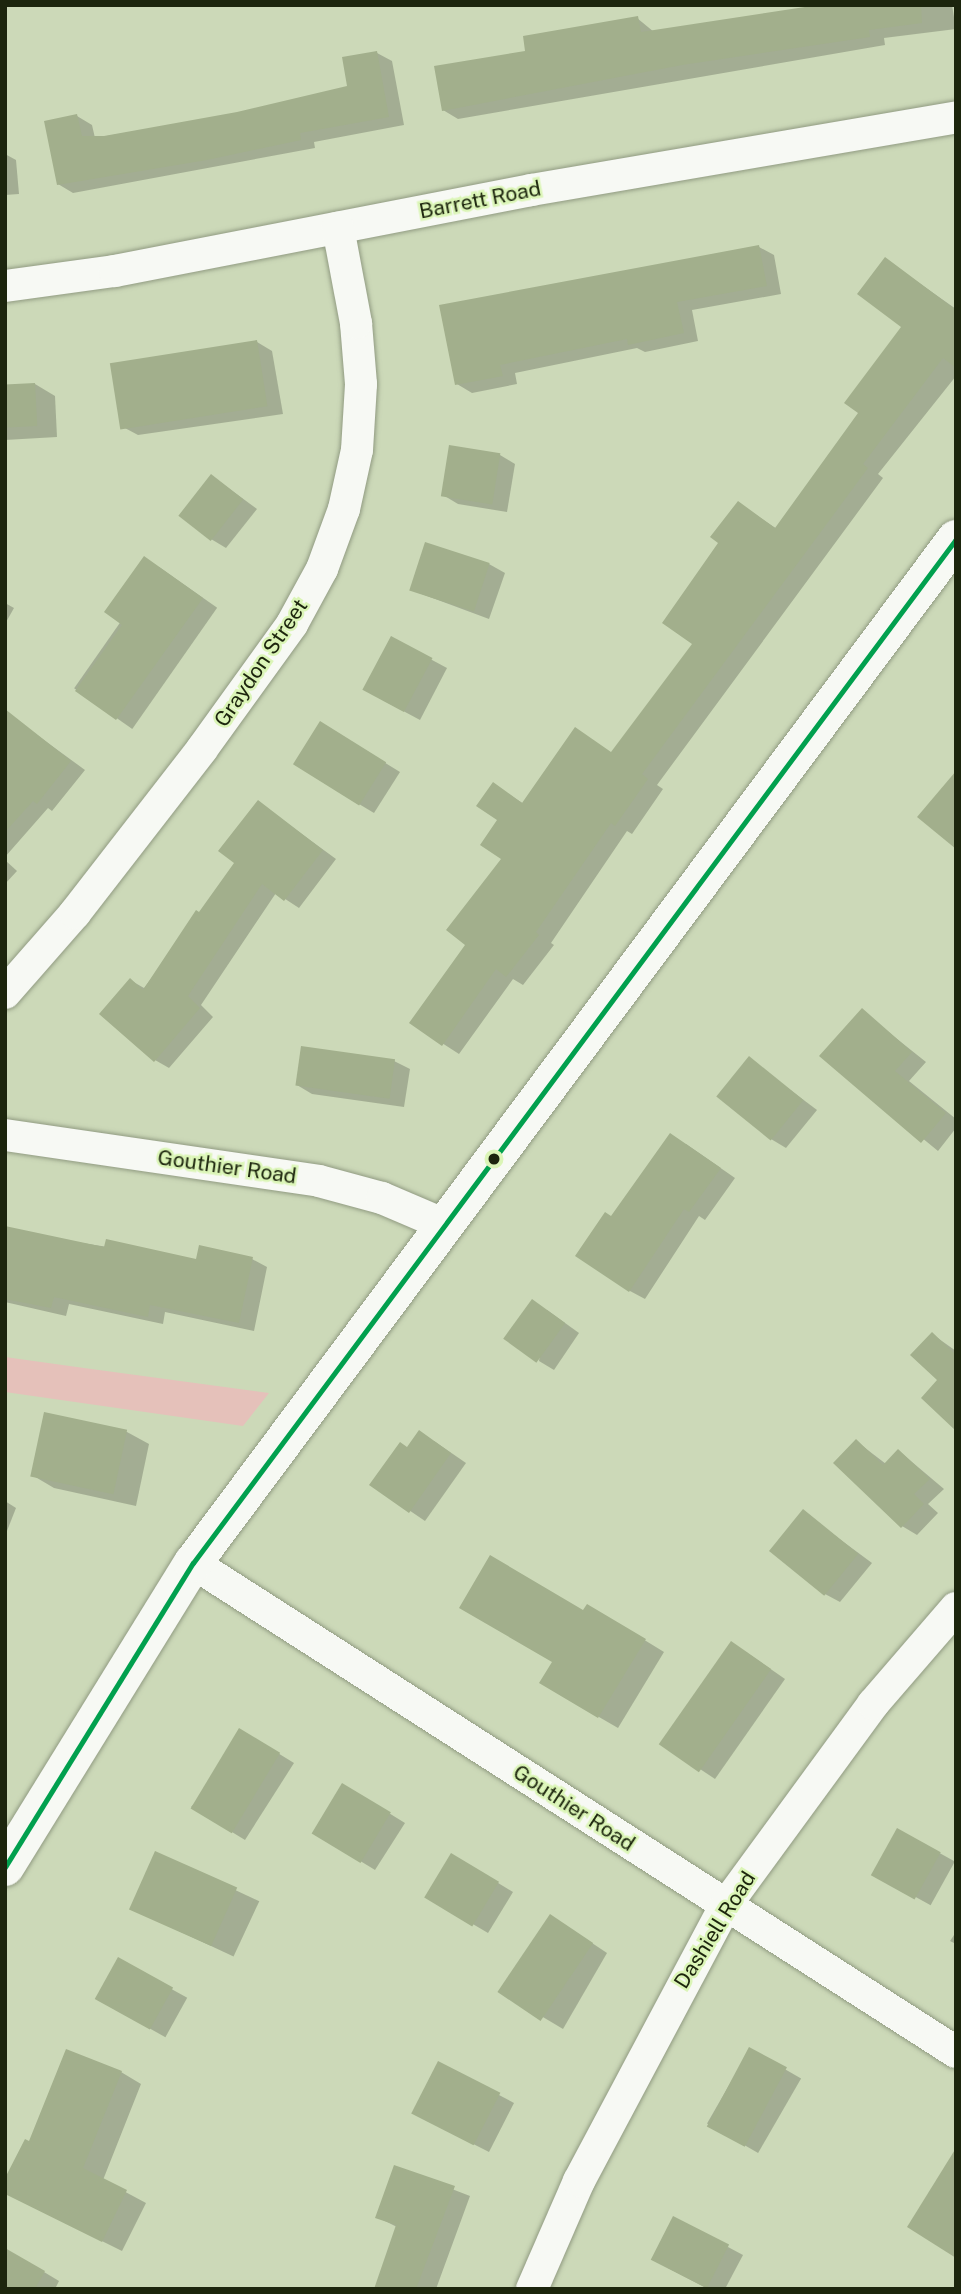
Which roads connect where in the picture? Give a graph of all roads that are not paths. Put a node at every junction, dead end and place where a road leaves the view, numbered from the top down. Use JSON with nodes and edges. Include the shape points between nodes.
{"nodes":[{"id":1,"x":956,"y":117,"type":"edge"},
{"id":2,"x":338,"y":228,"type":"junction"},
{"id":3,"x":5,"y":286,"type":"edge"},
{"id":4,"x":956,"y":539,"type":"edge"},
{"id":5,"x":5,"y":993,"type":"edge"},
{"id":6,"x":5,"y":1135,"type":"edge"},
{"id":7,"x":443,"y":1223,"type":"junction"},
{"id":8,"x":193,"y":1563,"type":"junction"},
{"id":9,"x":956,"y":1608,"type":"edge"},
{"id":10,"x":5,"y":1867,"type":"edge"},
{"id":11,"x":726,"y":1905,"type":"junction"},
{"id":12,"x":956,"y":2052,"type":"edge"},
{"id":13,"x":532,"y":2289,"type":"edge"}],
"edges":[{"from":1,"to":2,"type":"street","name":"Barrett Road"},
{"from":2,"to":3,"type":"street","name":"Barrett Road","via":[[115,271]]},
{"from":2,"to":5,"type":"street","name":"Graydon Street","via":[[356,323],[361,384],[354,462],[344,509],[322,569],[292,624],[202,748],[75,913]]},
{"from":4,"to":7,"type":"main road"},
{"from":6,"to":7,"type":"street","name":"Gouthier Road","via":[[319,1181],[382,1198]]},
{"from":7,"to":8,"type":"main road"},
{"from":8,"to":10,"type":"main road"},
{"from":8,"to":11,"type":"street","name":"Gouthier Road"},
{"from":9,"to":11,"type":"street","name":"Dashiell Road","via":[[873,1704]]},
{"from":11,"to":12,"type":"street","name":"Gouthier Road"},
{"from":11,"to":13,"type":"street","name":"Dashiell Road","via":[[579,2181]]}]}
